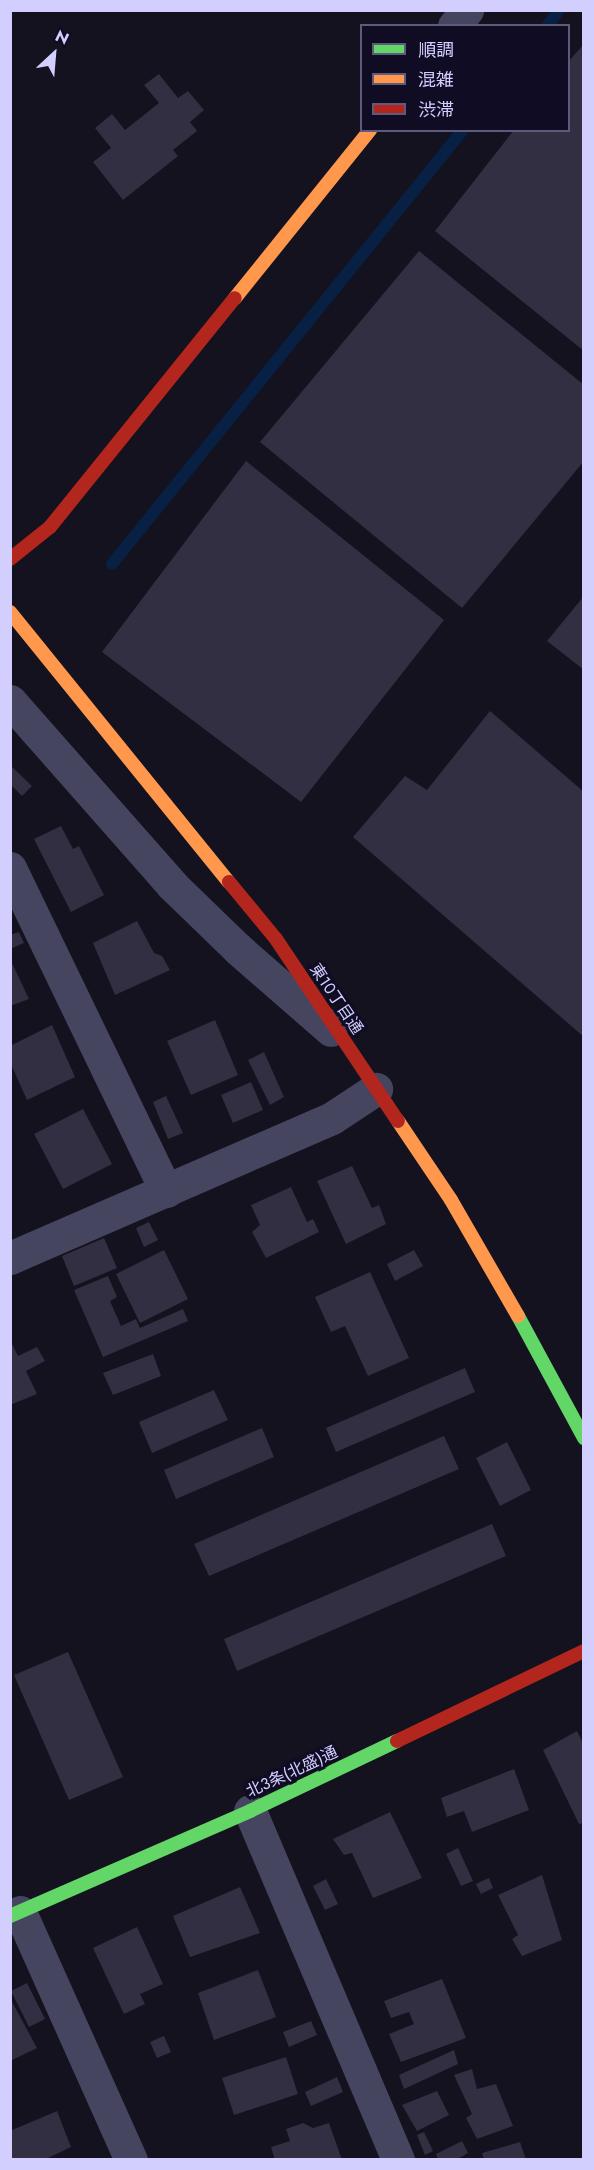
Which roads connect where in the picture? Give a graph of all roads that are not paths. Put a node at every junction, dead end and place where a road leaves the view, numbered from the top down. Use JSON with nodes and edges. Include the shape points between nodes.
{"nodes":[{"id":1,"x":467,"y":10,"type":"edge"},
{"id":2,"x":456,"y":24,"type":"edge"},
{"id":3,"x":368,"y":132,"type":"edge"},
{"id":4,"x":10,"y":560,"type":"edge"},
{"id":5,"x":10,"y":612,"type":"edge"},
{"id":6,"x":12,"y":707,"type":"edge"},
{"id":7,"x":10,"y":868,"type":"edge"},
{"id":8,"x":344,"y":1041,"type":"junction"},
{"id":9,"x":376,"y":1089,"type":"junction"},
{"id":10,"x":166,"y":1191,"type":"junction"},
{"id":11,"x":10,"y":1258,"type":"edge"},
{"id":12,"x":584,"y":1438,"type":"edge"},
{"id":13,"x":584,"y":1651,"type":"edge"},
{"id":14,"x":250,"y":1810,"type":"junction"},
{"id":15,"x":15,"y":1914,"type":"edge"},
{"id":16,"x":132,"y":2160,"type":"edge"},
{"id":17,"x":398,"y":2160,"type":"edge"}],
"edges":[{"from":1,"to":2,"type":"street"},
{"from":3,"to":4,"type":"street","via":[[50,527]]},
{"from":5,"to":8,"type":"street","name":"東10丁目通","via":[[276,939]]},
{"from":6,"to":8,"type":"street","via":[[172,885],[238,949]]},
{"from":7,"to":10,"type":"street"},
{"from":8,"to":9,"type":"street","name":"東10丁目通"},
{"from":9,"to":10,"type":"street","via":[[332,1119]]},
{"from":9,"to":12,"type":"street","name":"東10丁目通","via":[[451,1200],[554,1378]]},
{"from":10,"to":11,"type":"street"},
{"from":13,"to":14,"type":"street","name":"北3条(北盛)通"},
{"from":14,"to":15,"type":"street","name":"北3条(北盛)通"},
{"from":14,"to":17,"type":"street"},
{"from":15,"to":16,"type":"street"}]}
